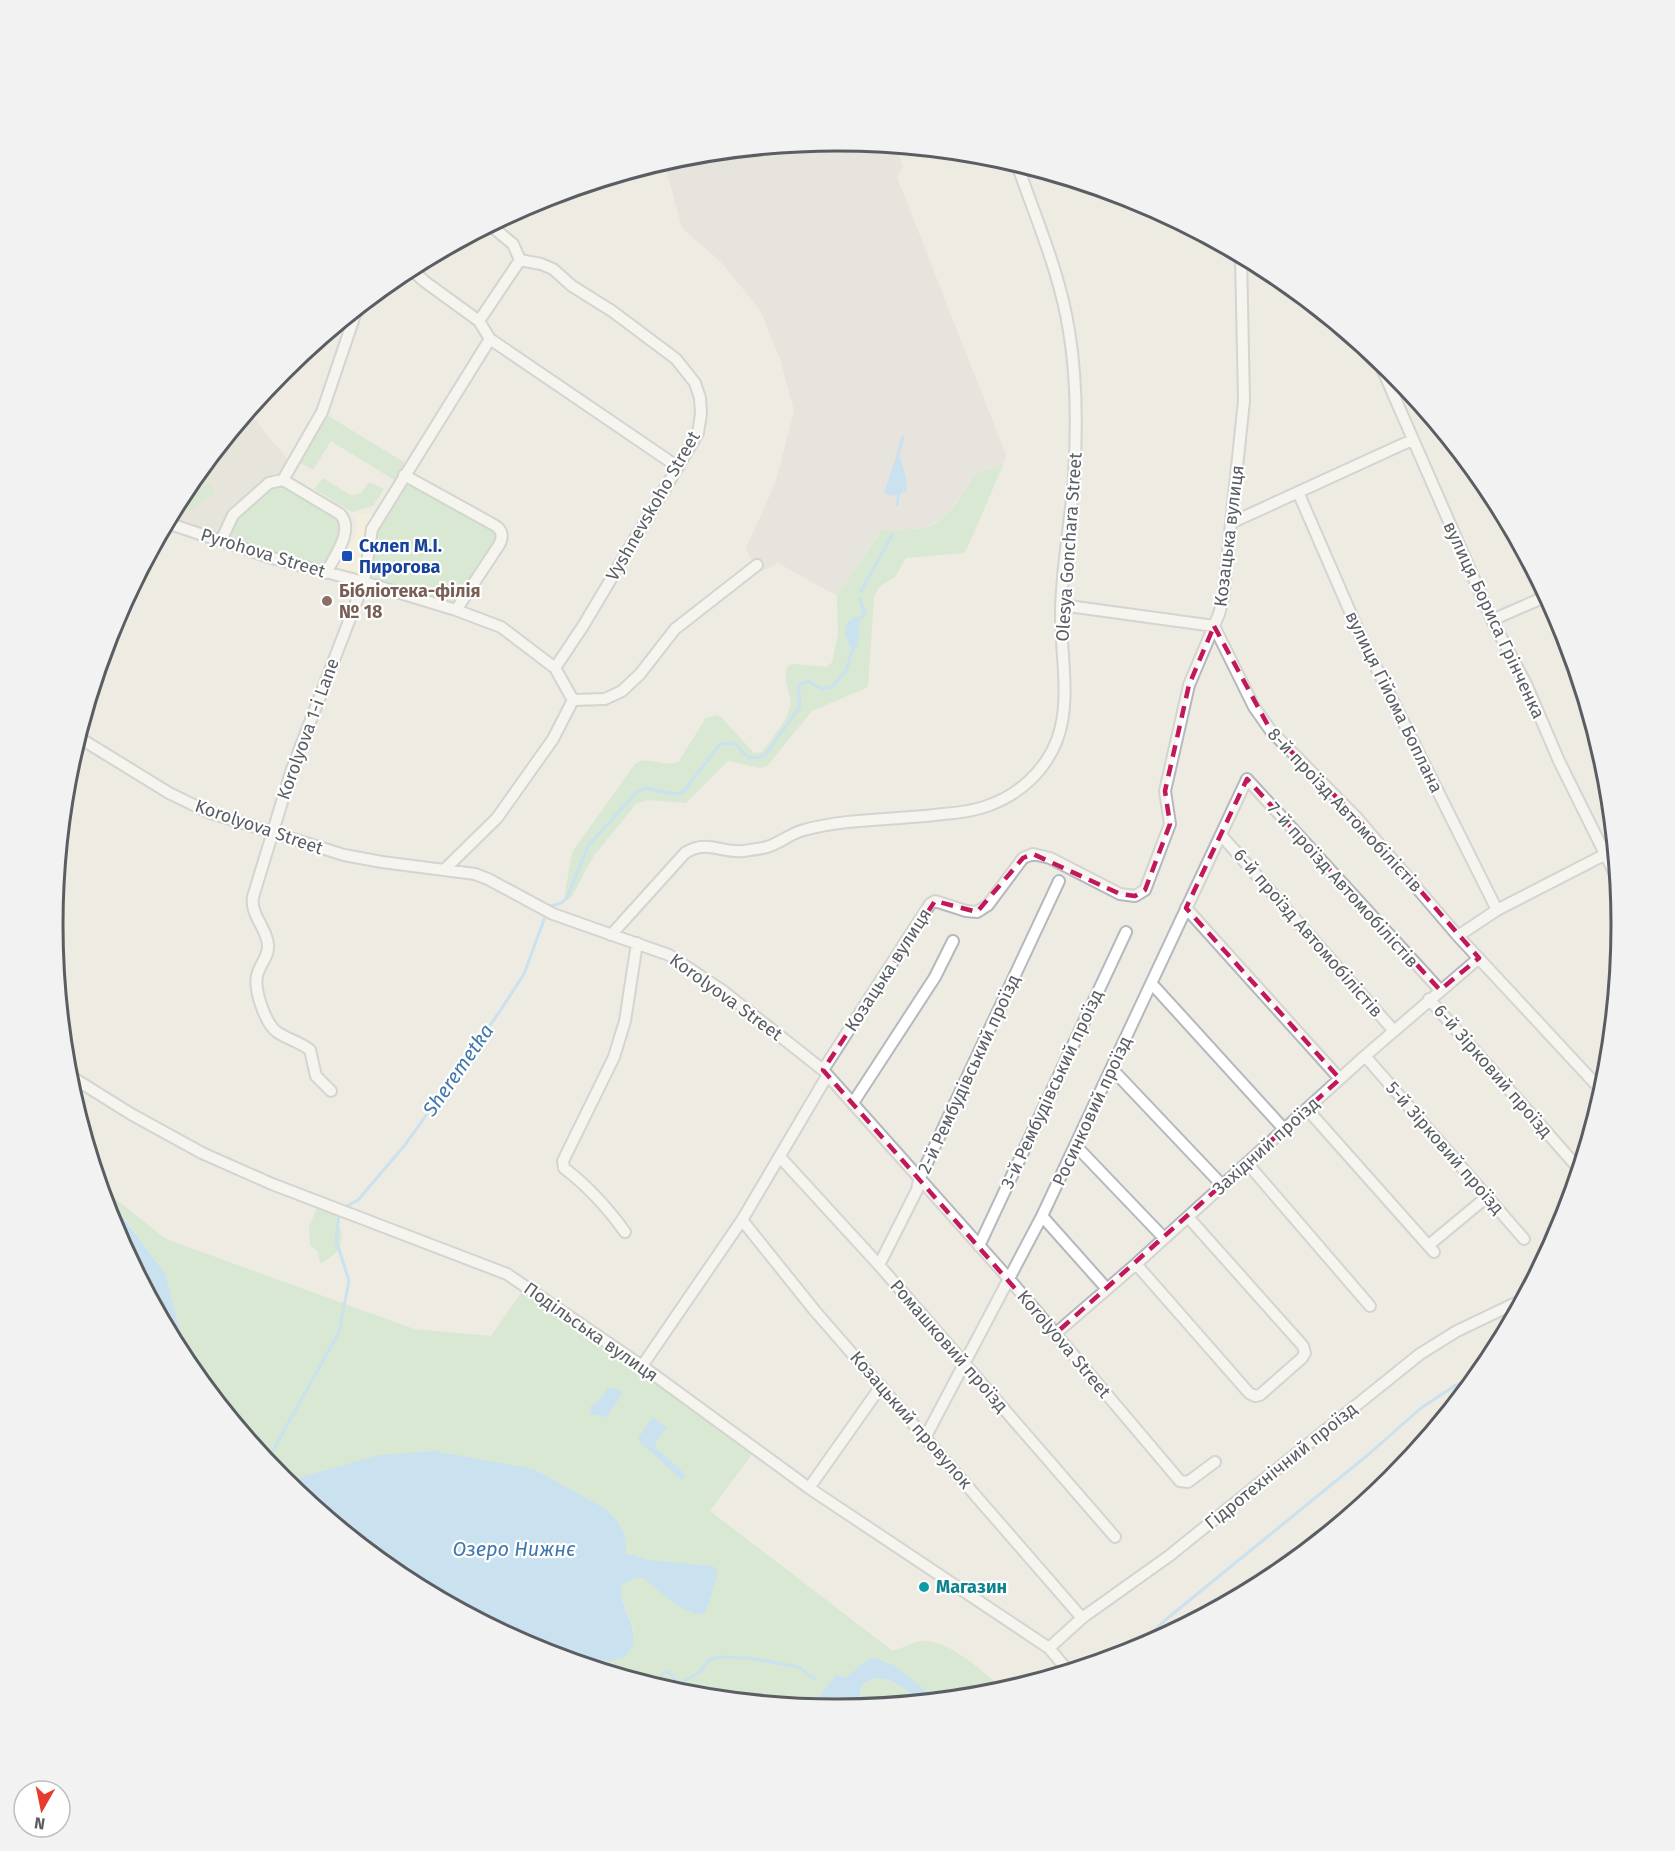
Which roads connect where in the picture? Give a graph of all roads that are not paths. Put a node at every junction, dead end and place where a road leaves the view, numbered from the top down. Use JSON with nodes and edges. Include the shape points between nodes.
{"nodes":[{"id":1,"x":1020,"y":173,"type":"edge"},
{"id":2,"x":496,"y":230,"type":"edge"},
{"id":3,"x":520,"y":260,"type":"junction"},
{"id":4,"x":1241,"y":265,"type":"edge"},
{"id":5,"x":418,"y":275,"type":"edge"},
{"id":6,"x":479,"y":321,"type":"junction"},
{"id":7,"x":353,"y":322,"type":"edge"},
{"id":8,"x":490,"y":339,"type":"junction"},
{"id":9,"x":1387,"y":380,"type":"edge"},
{"id":10,"x":1412,"y":440,"type":"junction"},
{"id":11,"x":678,"y":467,"type":"junction"},
{"id":12,"x":404,"y":476,"type":"junction"},
{"id":13,"x":283,"y":480,"type":"junction"},
{"id":14,"x":1298,"y":492,"type":"junction"},
{"id":15,"x":1233,"y":522,"type":"junction"},
{"id":16,"x":175,"y":526,"type":"edge"},
{"id":17,"x":221,"y":541,"type":"junction"},
{"id":18,"x":757,"y":565,"type":"dead end"},
{"id":19,"x":326,"y":573,"type":"junction"},
{"id":20,"x":364,"y":582,"type":"junction"},
{"id":21,"x":1539,"y":599,"type":"edge"},
{"id":22,"x":1061,"y":605,"type":"junction"},
{"id":23,"x":456,"y":610,"type":"junction"},
{"id":24,"x":1492,"y":620,"type":"junction"},
{"id":25,"x":1214,"y":626,"type":"junction"},
{"id":26,"x":555,"y":668,"type":"junction"},
{"id":27,"x":573,"y":700,"type":"junction"},
{"id":28,"x":85,"y":741,"type":"edge"},
{"id":29,"x":1247,"y":779,"type":"joint"},
{"id":30,"x":272,"y":834,"type":"junction"},
{"id":31,"x":1221,"y":835,"type":"junction"},
{"id":32,"x":1604,"y":855,"type":"junction"},
{"id":33,"x":1609,"y":864,"type":"edge"},
{"id":34,"x":445,"y":869,"type":"junction"},
{"id":35,"x":1059,"y":882,"type":"dead end"},
{"id":36,"x":1186,"y":908,"type":"junction"},
{"id":37,"x":1497,"y":910,"type":"junction"},
{"id":38,"x":1126,"y":932,"type":"dead end"},
{"id":39,"x":610,"y":935,"type":"junction"},
{"id":40,"x":1458,"y":936,"type":"junction"},
{"id":41,"x":952,"y":941,"type":"dead end"},
{"id":42,"x":637,"y":943,"type":"junction"},
{"id":43,"x":1479,"y":958,"type":"junction"},
{"id":44,"x":1152,"y":984,"type":"junction"},
{"id":45,"x":1440,"y":990,"type":"junction"},
{"id":46,"x":1429,"y":999,"type":"junction"},
{"id":47,"x":1394,"y":1031,"type":"junction"},
{"id":48,"x":1365,"y":1056,"type":"junction"},
{"id":49,"x":1112,"y":1069,"type":"junction"},
{"id":50,"x":825,"y":1073,"type":"junction"},
{"id":51,"x":1340,"y":1079,"type":"junction"},
{"id":52,"x":79,"y":1081,"type":"edge"},
{"id":53,"x":1595,"y":1084,"type":"edge"},
{"id":54,"x":331,"y":1091,"type":"dead end"},
{"id":55,"x":853,"y":1104,"type":"junction"},
{"id":56,"x":1307,"y":1109,"type":"junction"},
{"id":57,"x":1284,"y":1129,"type":"junction"},
{"id":58,"x":1075,"y":1145,"type":"junction"},
{"id":59,"x":780,"y":1157,"type":"junction"},
{"id":60,"x":1247,"y":1163,"type":"junction"},
{"id":61,"x":1574,"y":1164,"type":"edge"},
{"id":62,"x":919,"y":1180,"type":"junction"},
{"id":63,"x":1222,"y":1185,"type":"junction"},
{"id":64,"x":1488,"y":1196,"type":"junction"},
{"id":65,"x":1042,"y":1216,"type":"junction"},
{"id":66,"x":1188,"y":1217,"type":"junction"},
{"id":67,"x":742,"y":1220,"type":"junction"},
{"id":68,"x":625,"y":1232,"type":"dead end"},
{"id":69,"x":1164,"y":1238,"type":"junction"},
{"id":70,"x":1524,"y":1239,"type":"dead end"},
{"id":71,"x":979,"y":1246,"type":"junction"},
{"id":72,"x":1136,"y":1264,"type":"junction"},
{"id":73,"x":879,"y":1265,"type":"junction"},
{"id":74,"x":1010,"y":1280,"type":"junction"},
{"id":75,"x":1107,"y":1288,"type":"junction"},
{"id":76,"x":1513,"y":1304,"type":"edge"},
{"id":77,"x":1370,"y":1306,"type":"dead end"},
{"id":78,"x":1055,"y":1334,"type":"junction"},
{"id":79,"x":964,"y":1363,"type":"junction"},
{"id":80,"x":642,"y":1366,"type":"junction"},
{"id":81,"x":881,"y":1386,"type":"junction"},
{"id":82,"x":926,"y":1436,"type":"junction"},
{"id":83,"x":1215,"y":1462,"type":"dead end"},
{"id":84,"x":809,"y":1488,"type":"junction"},
{"id":85,"x":1115,"y":1537,"type":"dead end"},
{"id":86,"x":1082,"y":1618,"type":"junction"},
{"id":87,"x":1049,"y":1648,"type":"junction"},
{"id":88,"x":1064,"y":1666,"type":"edge"}],
"edges":[{"from":1,"to":22,"type":"street","name":"Olesya Gonchara Street","via":[[1059,283],[1070,332],[1075,449]]},
{"from":2,"to":3,"type":"street","via":[[513,244]]},
{"from":3,"to":6,"type":"street"},
{"from":3,"to":11,"type":"street","name":"Vyshnevskoho Street","via":[[553,269],[676,359],[687,372],[700,398],[701,414],[699,433]]},
{"from":4,"to":15,"type":"street","name":"Козацька вулиця","via":[[1245,387]]},
{"from":5,"to":6,"type":"street"},
{"from":6,"to":8,"type":"street"},
{"from":7,"to":13,"type":"street","via":[[322,412]]},
{"from":8,"to":11,"type":"street"},
{"from":8,"to":12,"type":"street","name":"Korolyova 1-i Lane"},
{"from":9,"to":10,"type":"street","name":"вулиця Бориса Грінченка"},
{"from":10,"to":14,"type":"street"},
{"from":10,"to":24,"type":"street","name":"вулиця Бориса Грінченка"},
{"from":11,"to":26,"type":"street","name":"Vyshnevskoho Street"},
{"from":12,"to":20,"type":"street","name":"Korolyova 1-i Lane","via":[[372,529]]},
{"from":12,"to":23,"type":"street","via":[[501,530],[499,545]]},
{"from":13,"to":17,"type":"street","via":[[269,483],[233,515]]},
{"from":13,"to":19,"type":"street","via":[[344,518],[345,532]]},
{"from":14,"to":15,"type":"street"},
{"from":14,"to":37,"type":"street","name":"вулиця Гійома Боплана","via":[[1361,638]]},
{"from":15,"to":25,"type":"street","name":"Козацька вулиця","via":[[1223,599]]},
{"from":16,"to":17,"type":"street","name":"Pyrohova Street"},
{"from":17,"to":19,"type":"street","name":"Pyrohova Street"},
{"from":18,"to":27,"type":"street","via":[[675,629],[622,691],[605,699]]},
{"from":19,"to":20,"type":"street","name":"Pyrohova Street"},
{"from":20,"to":23,"type":"street","name":"Pyrohova Street"},
{"from":20,"to":30,"type":"street","name":"Korolyova 1-i Lane","via":[[292,769]]},
{"from":21,"to":24,"type":"street"},
{"from":22,"to":25,"type":"street"},
{"from":22,"to":39,"type":"street","name":"Olesya Gonchara Street","via":[[1061,728],[1045,764],[1024,786],[1000,801],[973,810],[802,830],[767,847],[739,851],[695,846]]},
{"from":23,"to":26,"type":"street","name":"Pyrohova Street","via":[[505,630]]},
{"from":24,"to":32,"type":"street","name":"вулиця Бориса Грінченка","via":[[1526,684]]},
{"from":25,"to":40,"type":"street","name":"8-й проїзд Автомобілістів","via":[[1254,707],[1271,731],[1357,818]]},
{"from":25,"to":50,"type":"street","name":"Козацька вулиця","via":[[1186,693],[1166,786],[1169,828],[1145,890],[1135,896],[1120,894],[1050,858],[1033,854],[1023,858],[988,905],[977,912],[935,901]]},
{"from":26,"to":27,"type":"street","name":"Pyrohova Street"},
{"from":27,"to":34,"type":"street","via":[[553,739],[497,818]]},
{"from":28,"to":30,"type":"street","name":"Korolyova Street","via":[[186,803]]},
{"from":29,"to":31,"type":"street","name":"Росинковий проїзд"},
{"from":29,"to":45,"type":"street","name":"7-й проїзд Автомобілістів"},
{"from":30,"to":34,"type":"street","name":"Korolyova Street","via":[[357,858]]},
{"from":30,"to":54,"type":"street","name":"Korolyova 1-i Lane","via":[[252,901],[268,946],[257,974],[258,992],[273,1029],[310,1050],[316,1076]]},
{"from":31,"to":36,"type":"street","name":"Росинковий проїзд"},
{"from":31,"to":47,"type":"street","name":"6-й проїзд Автомобілістів"},
{"from":32,"to":33,"type":"street","name":"вулиця Бориса Грінченка"},
{"from":32,"to":37,"type":"street"},
{"from":34,"to":39,"type":"street","name":"Korolyova Street","via":[[488,879],[554,914]]},
{"from":35,"to":62,"type":"street","name":"2-й Рембудівський проїзд"},
{"from":36,"to":44,"type":"street","name":"Росинковий проїзд"},
{"from":36,"to":51,"type":"street"},
{"from":37,"to":40,"type":"street"},
{"from":38,"to":71,"type":"street","name":"3-й Рембудівський проїзд"},
{"from":39,"to":42,"type":"street","name":"Korolyova Street"},
{"from":40,"to":43,"type":"street","name":"8-й проїзд Автомобілістів"},
{"from":41,"to":55,"type":"street","via":[[935,977]]},
{"from":42,"to":50,"type":"street","name":"Korolyova Street","via":[[660,950],[698,973]]},
{"from":42,"to":68,"type":"street","via":[[625,1021],[614,1057],[563,1161],[564,1168],[607,1207]]},
{"from":43,"to":45,"type":"street","name":"Західний проїзд"},
{"from":43,"to":53,"type":"street","name":"8-й проїзд Автомобілістів"},
{"from":44,"to":49,"type":"street","name":"Росинковий проїзд"},
{"from":44,"to":57,"type":"street"},
{"from":45,"to":46,"type":"street","name":"Західний проїзд"},
{"from":46,"to":47,"type":"street","name":"Західний проїзд"},
{"from":46,"to":61,"type":"street","name":"6-й Зірковий проїзд"},
{"from":47,"to":48,"type":"street","name":"Західний проїзд"},
{"from":48,"to":51,"type":"street","name":"Західний проїзд"},
{"from":48,"to":64,"type":"street","name":"5-й Зірковий проїзд"},
{"from":49,"to":58,"type":"street","name":"Росинковий проїзд"},
{"from":49,"to":63,"type":"street"},
{"from":50,"to":55,"type":"street","name":"Korolyova Street"},
{"from":50,"to":59,"type":"street","name":"Козацька вулиця"},
{"from":51,"to":56,"type":"street","name":"Західний проїзд"},
{"from":52,"to":80,"type":"street","name":"Подільська вулиця","via":[[202,1153],[272,1184],[507,1274]]},
{"from":55,"to":62,"type":"street","name":"Korolyova Street"},
{"from":56,"to":57,"type":"street","name":"Західний проїзд"},
{"from":56,"to":64,"type":"street","via":[[1432,1248]]},
{"from":57,"to":60,"type":"street","name":"Західний проїзд"},
{"from":58,"to":65,"type":"street","name":"Росинковий проїзд"},
{"from":58,"to":69,"type":"street"},
{"from":59,"to":67,"type":"street","name":"Козацька вулиця"},
{"from":59,"to":73,"type":"street","name":"Ромашковий проїзд"},
{"from":60,"to":63,"type":"street","name":"Західний проїзд"},
{"from":60,"to":77,"type":"street"},
{"from":62,"to":71,"type":"street","name":"Korolyova Street"},
{"from":62,"to":73,"type":"street","name":"2-й Рембудівський проїзд"},
{"from":63,"to":66,"type":"street","name":"Західний проїзд"},
{"from":64,"to":70,"type":"street","name":"5-й Зірковий проїзд"},
{"from":65,"to":74,"type":"street","name":"Росинковий проїзд"},
{"from":65,"to":75,"type":"street"},
{"from":66,"to":69,"type":"street","name":"Західний проїзд"},
{"from":66,"to":72,"type":"street","via":[[1303,1346],[1302,1358],[1254,1396]]},
{"from":67,"to":80,"type":"street","name":"Козацька вулиця"},
{"from":67,"to":81,"type":"street","name":"Козацький провулок"},
{"from":69,"to":72,"type":"street","name":"Західний проїзд"},
{"from":71,"to":74,"type":"street","name":"Korolyova Street"},
{"from":72,"to":75,"type":"street","name":"Західний проїзд"},
{"from":73,"to":79,"type":"street","name":"Ромашковий проїзд"},
{"from":74,"to":78,"type":"street","name":"Korolyova Street"},
{"from":74,"to":79,"type":"street","name":"Росинковий проїзд"},
{"from":75,"to":78,"type":"street","name":"Західний проїзд"},
{"from":76,"to":86,"type":"street","name":"Гідротехнічний проїзд","via":[[1435,1344],[1169,1556]]},
{"from":78,"to":83,"type":"street","name":"Korolyova Street","via":[[1180,1481],[1188,1482]]},
{"from":79,"to":82,"type":"street","name":"Росинковий проїзд"},
{"from":79,"to":85,"type":"street","name":"Ромашковий проїзд"},
{"from":80,"to":84,"type":"street","name":"Подільська вулиця"},
{"from":81,"to":82,"type":"street","name":"Козацький провулок"},
{"from":81,"to":84,"type":"street"},
{"from":82,"to":86,"type":"street","name":"Козацький провулок"},
{"from":84,"to":87,"type":"street","name":"Подільська вулиця"},
{"from":86,"to":87,"type":"street","name":"Гідротехнічний проїзд"},
{"from":87,"to":88,"type":"street","name":"Подільська вулиця"}]}
